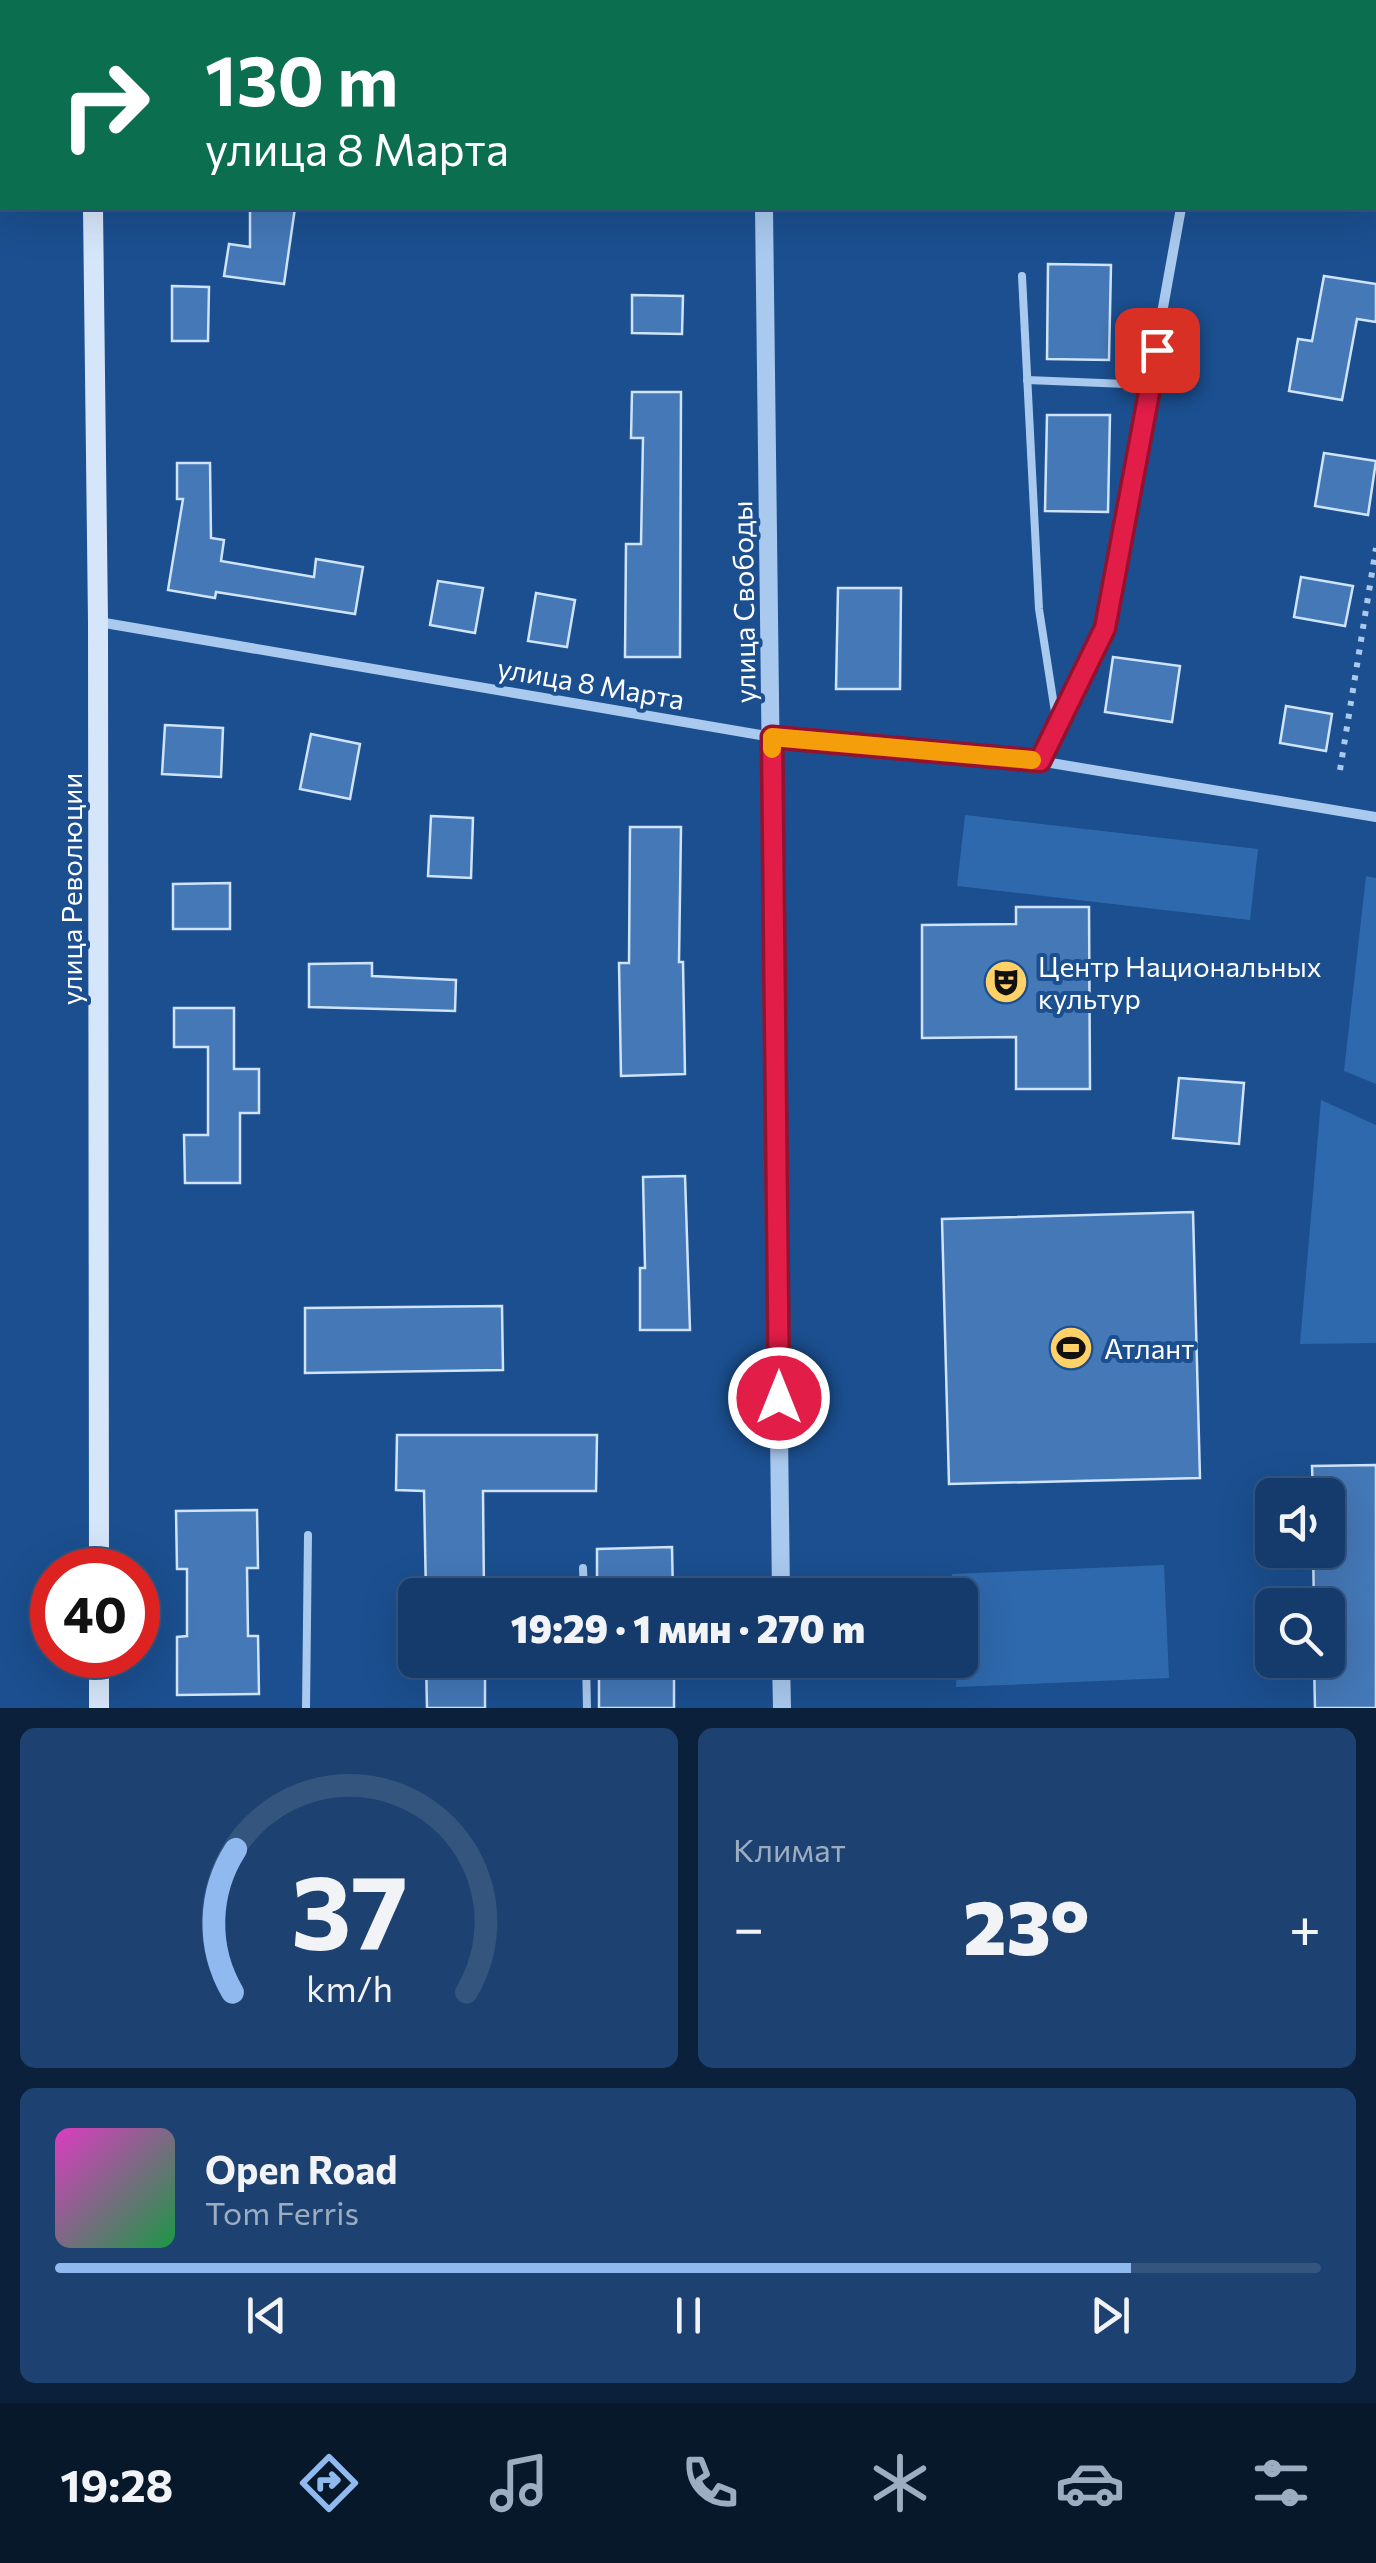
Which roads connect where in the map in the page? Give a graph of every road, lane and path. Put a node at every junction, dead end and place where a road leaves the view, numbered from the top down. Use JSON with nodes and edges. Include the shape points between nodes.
{"nodes":[{"id":1,"x":94,"y":210,"type":"edge"},
{"id":2,"x":764,"y":210,"type":"edge"},
{"id":3,"x":1181,"y":210,"type":"edge"},
{"id":4,"x":1022,"y":276,"type":"dead end"},
{"id":5,"x":1028,"y":380,"type":"junction"},
{"id":6,"x":1151,"y":385,"type":"junction"},
{"id":7,"x":1376,"y":548,"type":"edge"},
{"id":8,"x":98,"y":622,"type":"junction"},
{"id":9,"x":1058,"y":725,"type":"junction"},
{"id":10,"x":772,"y":737,"type":"junction"},
{"id":11,"x":1040,"y":761,"type":"junction"},
{"id":12,"x":1340,"y":770,"type":"dead end"},
{"id":13,"x":1376,"y":817,"type":"edge"},
{"id":14,"x":308,"y":1536,"type":"dead end"},
{"id":15,"x":99,"y":1548,"type":"edge"},
{"id":16,"x":583,"y":1568,"type":"dead end"},
{"id":17,"x":583,"y":1578,"type":"edge"},
{"id":18,"x":781,"y":1578,"type":"edge"},
{"id":19,"x":99,"y":1678,"type":"edge"},
{"id":20,"x":586,"y":1678,"type":"edge"},
{"id":21,"x":782,"y":1678,"type":"edge"},
{"id":22,"x":99,"y":1708,"type":"edge"},
{"id":23,"x":306,"y":1708,"type":"edge"},
{"id":24,"x":587,"y":1708,"type":"edge"},
{"id":25,"x":782,"y":1708,"type":"edge"}],
"edges":[{"from":1,"to":8,"type":"main road","name":"улица Революции"},
{"from":2,"to":10,"type":"street","name":"улица Свободы"},
{"from":3,"to":6,"type":"street"},
{"from":4,"to":5,"type":"lane"},
{"from":5,"to":6,"type":"lane"},
{"from":5,"to":9,"type":"lane","via":[[1039,609]]},
{"from":6,"to":9,"type":"street","via":[[1105,628]]},
{"from":7,"to":12,"type":"path"},
{"from":8,"to":10,"type":"street","name":"улица 8 Марта"},
{"from":8,"to":15,"type":"main road","name":"улица Революции"},
{"from":9,"to":11,"type":"street"},
{"from":10,"to":11,"type":"street","name":"улица 8 Марта"},
{"from":10,"to":18,"type":"street","name":"улица Свободы"},
{"from":11,"to":13,"type":"street","name":"улица 8 Марта"},
{"from":14,"to":23,"type":"lane"},
{"from":16,"to":17,"type":"lane"},
{"from":19,"to":22,"type":"main road"},
{"from":20,"to":24,"type":"lane"},
{"from":21,"to":25,"type":"street"}]}
